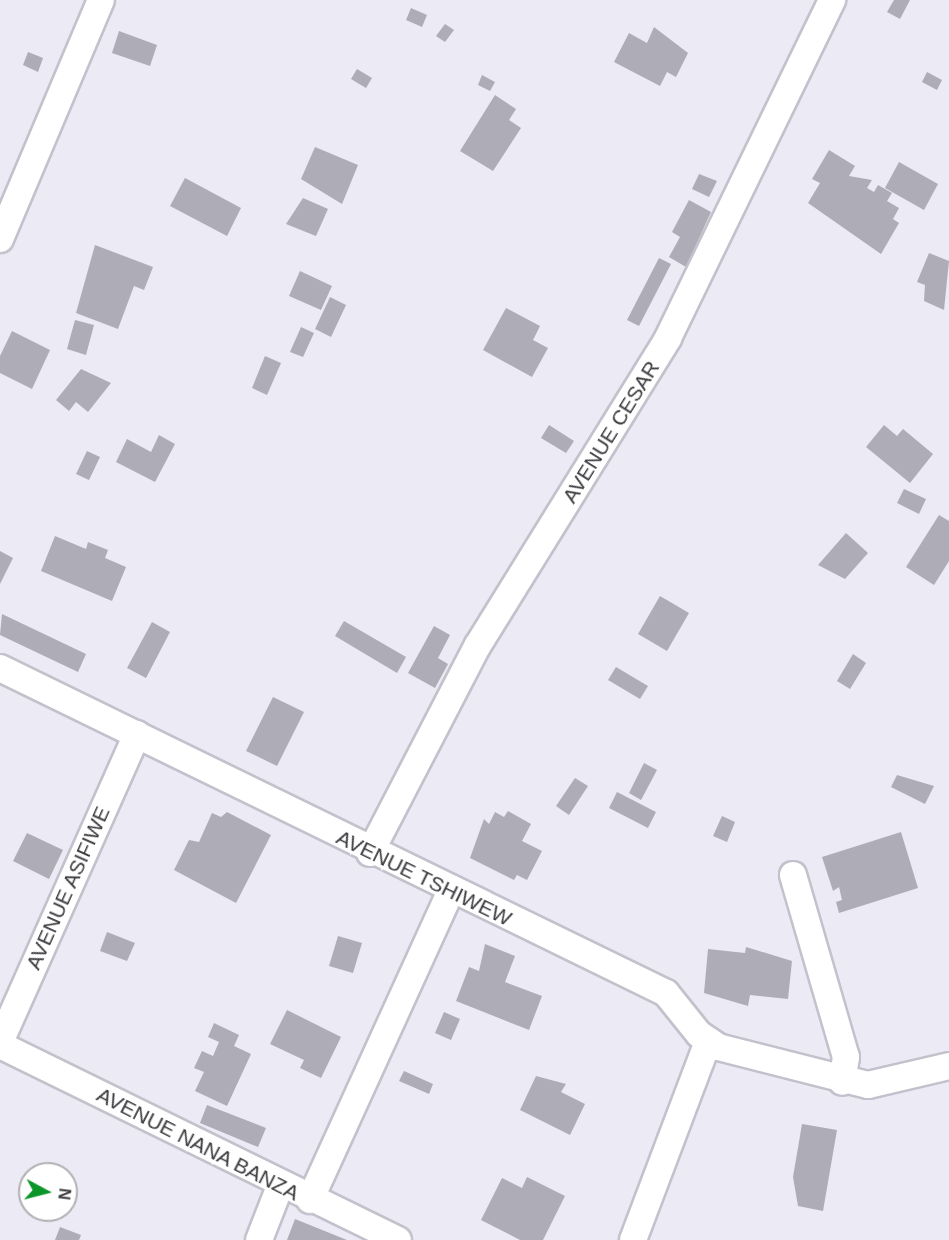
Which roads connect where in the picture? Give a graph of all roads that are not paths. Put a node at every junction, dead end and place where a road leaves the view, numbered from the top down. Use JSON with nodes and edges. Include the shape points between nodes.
{"nodes":[{"id":1,"x":101,"y":0,"type":"edge"},
{"id":2,"x":832,"y":0,"type":"edge"},
{"id":3,"x":0,"y":239,"type":"edge"},
{"id":4,"x":0,"y":668,"type":"edge"},
{"id":5,"x":137,"y":734,"type":"junction"},
{"id":6,"x":370,"y":853,"type":"junction"},
{"id":7,"x":793,"y":875,"type":"dead end"},
{"id":8,"x":452,"y":889,"type":"junction"},
{"id":9,"x":708,"y":1041,"type":"junction"},
{"id":10,"x":0,"y":1043,"type":"edge"},
{"id":11,"x":949,"y":1066,"type":"edge"},
{"id":12,"x":842,"y":1082,"type":"junction"},
{"id":13,"x":280,"y":1186,"type":"junction"},
{"id":14,"x":310,"y":1200,"type":"junction"},
{"id":15,"x":259,"y":1240,"type":"edge"},
{"id":16,"x":398,"y":1240,"type":"edge"},
{"id":17,"x":633,"y":1240,"type":"edge"}],
"edges":[{"from":1,"to":3,"type":"street"},
{"from":2,"to":6,"type":"street","name":"AVENUE CESAR","via":[[668,338],[478,645]]},
{"from":4,"to":5,"type":"street","name":"AVENUE TSHIWEW"},
{"from":5,"to":6,"type":"street","name":"AVENUE TSHIWEW"},
{"from":5,"to":10,"type":"street","name":"AVENUE ASIFIWE"},
{"from":6,"to":8,"type":"street","name":"AVENUE TSHIWEW"},
{"from":7,"to":12,"type":"street","via":[[844,1050],[847,1069]]},
{"from":8,"to":9,"type":"street","name":"AVENUE TSHIWEW","via":[[666,993]]},
{"from":8,"to":14,"type":"street"},
{"from":9,"to":12,"type":"street"},
{"from":9,"to":17,"type":"street"},
{"from":10,"to":13,"type":"street","name":"AVENUE NANA BANZA"},
{"from":11,"to":12,"type":"street","via":[[888,1082]]},
{"from":13,"to":14,"type":"street","name":"AVENUE NANA BANZA"},
{"from":13,"to":15,"type":"street"},
{"from":14,"to":16,"type":"street","name":"AVENUE NANA BANZA"}]}
